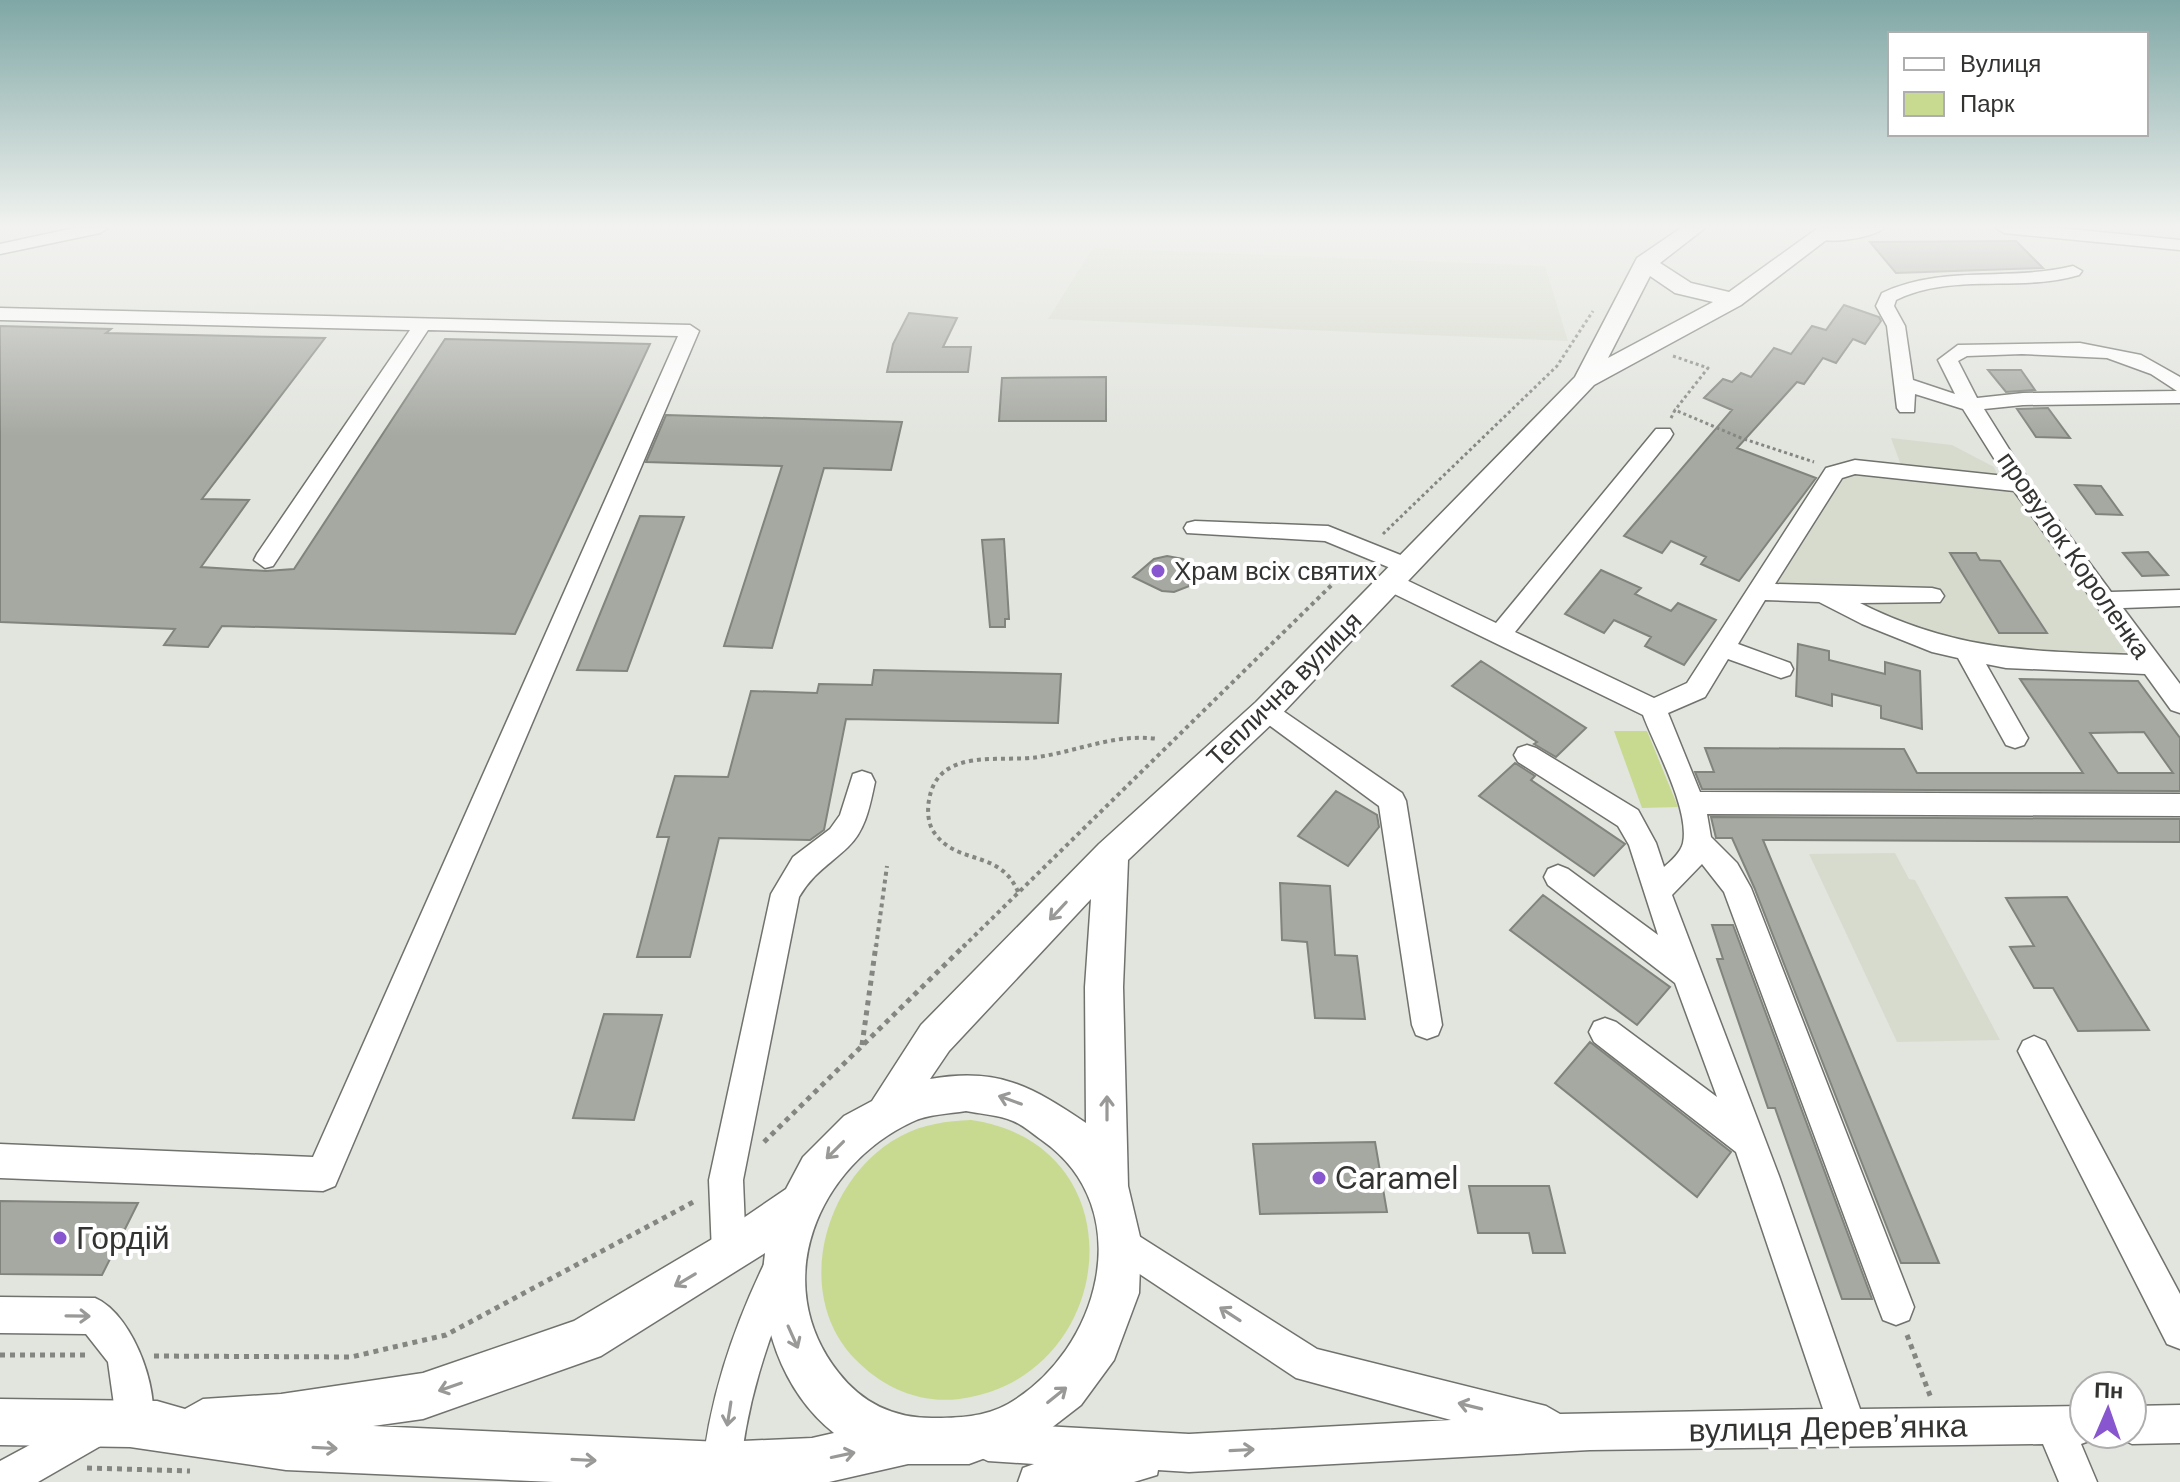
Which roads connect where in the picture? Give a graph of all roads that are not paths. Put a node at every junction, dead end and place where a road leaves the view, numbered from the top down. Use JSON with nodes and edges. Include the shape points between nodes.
{"nodes":[{"id":1,"x":1627,"y":297,"type":"edge"},
{"id":2,"x":1709,"y":297,"type":"edge"},
{"id":3,"x":1737,"y":297,"type":"edge"},
{"id":4,"x":1888,"y":297,"type":"edge"},
{"id":5,"x":1733,"y":300,"type":"junction"},
{"id":6,"x":0,"y":314,"type":"edge"},
{"id":7,"x":423,"y":324,"type":"junction"},
{"id":8,"x":1585,"y":380,"type":"junction"},
{"id":9,"x":1904,"y":384,"type":"junction"},
{"id":10,"x":2180,"y":386,"type":"edge"},
{"id":11,"x":2180,"y":397,"type":"edge"},
{"id":12,"x":1971,"y":405,"type":"junction"},
{"id":13,"x":1907,"y":408,"type":"dead end"},
{"id":14,"x":1663,"y":434,"type":"road end"},
{"id":15,"x":2021,"y":485,"type":"junction"},
{"id":16,"x":1195,"y":528,"type":"dead end"},
{"id":17,"x":265,"y":560,"type":"dead end"},
{"id":18,"x":1398,"y":574,"type":"junction"},
{"id":19,"x":1757,"y":592,"type":"junction"},
{"id":20,"x":1823,"y":594,"type":"junction"},
{"id":21,"x":1932,"y":596,"type":"dead end"},
{"id":22,"x":2180,"y":598,"type":"edge"},
{"id":23,"x":2107,"y":600,"type":"junction"},
{"id":24,"x":1501,"y":633,"type":"junction"},
{"id":25,"x":1723,"y":648,"type":"junction"},
{"id":26,"x":1966,"y":651,"type":"junction"},
{"id":27,"x":2152,"y":665,"type":"junction"},
{"id":28,"x":1781,"y":669,"type":"dead end"},
{"id":29,"x":2180,"y":703,"type":"edge"},
{"id":30,"x":1654,"y":709,"type":"junction"},
{"id":31,"x":1267,"y":710,"type":"junction"},
{"id":32,"x":2015,"y":738,"type":"dead end"},
{"id":33,"x":1527,"y":755,"type":"dead end"},
{"id":34,"x":862,"y":782,"type":"dead end"},
{"id":35,"x":1690,"y":803,"type":"junction"},
{"id":36,"x":2180,"y":805,"type":"edge"},
{"id":37,"x":1698,"y":842,"type":"junction"},
{"id":38,"x":1111,"y":854,"type":"junction"},
{"id":39,"x":1558,"y":877,"type":"dead end"},
{"id":40,"x":1657,"y":892,"type":"junction"},
{"id":41,"x":1686,"y":973,"type":"junction"},
{"id":42,"x":1427,"y":1025,"type":"dead end"},
{"id":43,"x":1605,"y":1032,"type":"dead end"},
{"id":44,"x":2034,"y":1051,"type":"dead end"},
{"id":45,"x":889,"y":1108,"type":"junction"},
{"id":46,"x":1749,"y":1141,"type":"junction"},
{"id":47,"x":0,"y":1161,"type":"edge"},
{"id":48,"x":1107,"y":1186,"type":"junction"},
{"id":49,"x":797,"y":1206,"type":"junction"},
{"id":50,"x":1120,"y":1241,"type":"junction"},
{"id":51,"x":729,"y":1253,"type":"junction"},
{"id":52,"x":782,"y":1263,"type":"junction"},
{"id":53,"x":1896,"y":1307,"type":"road end"},
{"id":54,"x":0,"y":1315,"type":"edge"},
{"id":55,"x":2180,"y":1331,"type":"edge"},
{"id":56,"x":0,"y":1422,"type":"edge"},
{"id":57,"x":2180,"y":1424,"type":"edge"},
{"id":58,"x":119,"y":1425,"type":"junction"},
{"id":59,"x":2068,"y":1425,"type":"edge"},
{"id":60,"x":2148,"y":1425,"type":"edge"},
{"id":61,"x":1848,"y":1428,"type":"junction"},
{"id":62,"x":1573,"y":1431,"type":"junction"},
{"id":63,"x":908,"y":1441,"type":"junction"},
{"id":64,"x":969,"y":1441,"type":"junction"},
{"id":65,"x":2073,"y":1450,"type":"edge"},
{"id":66,"x":1189,"y":1453,"type":"junction"},
{"id":67,"x":720,"y":1474,"type":"edge"},
{"id":68,"x":0,"y":1482,"type":"edge"},
{"id":69,"x":1037,"y":1482,"type":"edge"},
{"id":70,"x":2078,"y":1482,"type":"edge"}],
"edges":[{"from":1,"to":8,"type":"main road","name":"Теплична вулиця"},
{"from":2,"to":5,"type":"main road"},
{"from":3,"to":5,"type":"main road","name":"Теплична вулиця"},
{"from":4,"to":9,"type":"street","via":[[1885,306],[1896,326]]},
{"from":5,"to":8,"type":"main road","name":"Теплична вулиця"},
{"from":6,"to":7,"type":"street"},
{"from":7,"to":17,"type":"street"},
{"from":7,"to":47,"type":"street","via":[[690,331],[323,1174]]},
{"from":8,"to":18,"type":"main road","name":"Теплична вулиця"},
{"from":9,"to":12,"type":"street"},
{"from":9,"to":13,"type":"street"},
{"from":10,"to":12,"type":"street","name":"провулок Короленка","via":[[2146,361],[2107,352],[1958,351],[1948,366]]},
{"from":11,"to":12,"type":"street"},
{"from":12,"to":15,"type":"street","name":"провулок Короленка"},
{"from":14,"to":24,"type":"street"},
{"from":15,"to":19,"type":"street","via":[[1855,467],[1834,473]]},
{"from":15,"to":23,"type":"street","name":"провулок Короленка"},
{"from":16,"to":18,"type":"street","via":[[1319,533],[1369,548]]},
{"from":18,"to":24,"type":"street"},
{"from":18,"to":31,"type":"main road","name":"Теплична вулиця"},
{"from":19,"to":20,"type":"street"},
{"from":19,"to":25,"type":"street"},
{"from":20,"to":21,"type":"street"},
{"from":20,"to":26,"type":"street","via":[[1885,624]]},
{"from":22,"to":23,"type":"street"},
{"from":23,"to":27,"type":"street","name":"провулок Короленка"},
{"from":24,"to":30,"type":"street"},
{"from":25,"to":28,"type":"street"},
{"from":25,"to":30,"type":"street","via":[[1696,690]]},
{"from":26,"to":27,"type":"street","via":[[2006,659]]},
{"from":26,"to":32,"type":"street"},
{"from":27,"to":29,"type":"street","name":"провулок Короленка"},
{"from":30,"to":35,"type":"street"},
{"from":31,"to":38,"type":"main road","name":"Теплична вулиця"},
{"from":31,"to":42,"type":"street","via":[[1392,801]]},
{"from":33,"to":40,"type":"street","via":[[1628,818]]},
{"from":34,"to":51,"type":"street","via":[[853,818],[840,837],[803,865],[785,894],[726,1180]]},
{"from":35,"to":36,"type":"street"},
{"from":35,"to":37,"type":"street"},
{"from":37,"to":40,"type":"street"},
{"from":37,"to":53,"type":"street","via":[[1737,888]]},
{"from":38,"to":45,"type":"main road","name":"Теплична вулиця","one_way":true,"via":[[935,1038]]},
{"from":48,"to":38,"type":"main road","one_way":true,"via":[[1104,987]]},
{"from":39,"to":41,"type":"street"},
{"from":40,"to":41,"type":"street"},
{"from":41,"to":46,"type":"street"},
{"from":43,"to":46,"type":"street"},
{"from":44,"to":55,"type":"street"},
{"from":48,"to":45,"type":"main road","one_way":true,"via":[[1078,1142],[1038,1110],[1002,1097],[939,1093]]},
{"from":45,"to":49,"type":"main road","one_way":true,"via":[[855,1130],[822,1164]]},
{"from":46,"to":61,"type":"street"},
{"from":48,"to":50,"type":"main road"},
{"from":49,"to":51,"type":"main road"},
{"from":49,"to":52,"type":"main road"},
{"from":62,"to":50,"type":"street","one_way":true,"via":[[1309,1365]]},
{"from":64,"to":50,"type":"main road","one_way":true,"via":[[1021,1423],[1065,1389],[1098,1344],[1117,1293]]},
{"from":51,"to":58,"type":"main road","one_way":true,"via":[[585,1340],[423,1396],[281,1417]]},
{"from":52,"to":63,"type":"main road","one_way":true,"via":[[786,1322],[810,1376],[852,1418]]},
{"from":52,"to":67,"type":"street","one_way":true,"via":[[752,1324],[732,1394]]},
{"from":54,"to":58,"type":"street","one_way":true,"via":[[95,1316],[125,1355]]},
{"from":56,"to":58,"type":"main road"},
{"from":57,"to":60,"type":"street"},
{"from":58,"to":67,"type":"main road","one_way":true,"via":[[286,1446]]},
{"from":58,"to":68,"type":"street"},
{"from":59,"to":61,"type":"street","name":"вулиця Деревʼянка"},
{"from":61,"to":62,"type":"street","name":"вулиця Деревʼянка"},
{"from":66,"to":62,"type":"street","one_way":true},
{"from":63,"to":64,"type":"main road"},
{"from":67,"to":63,"type":"main road","one_way":true,"via":[[812,1462]]},
{"from":64,"to":66,"type":"street"},
{"from":65,"to":70,"type":"street"},
{"from":66,"to":69,"type":"street"}]}
